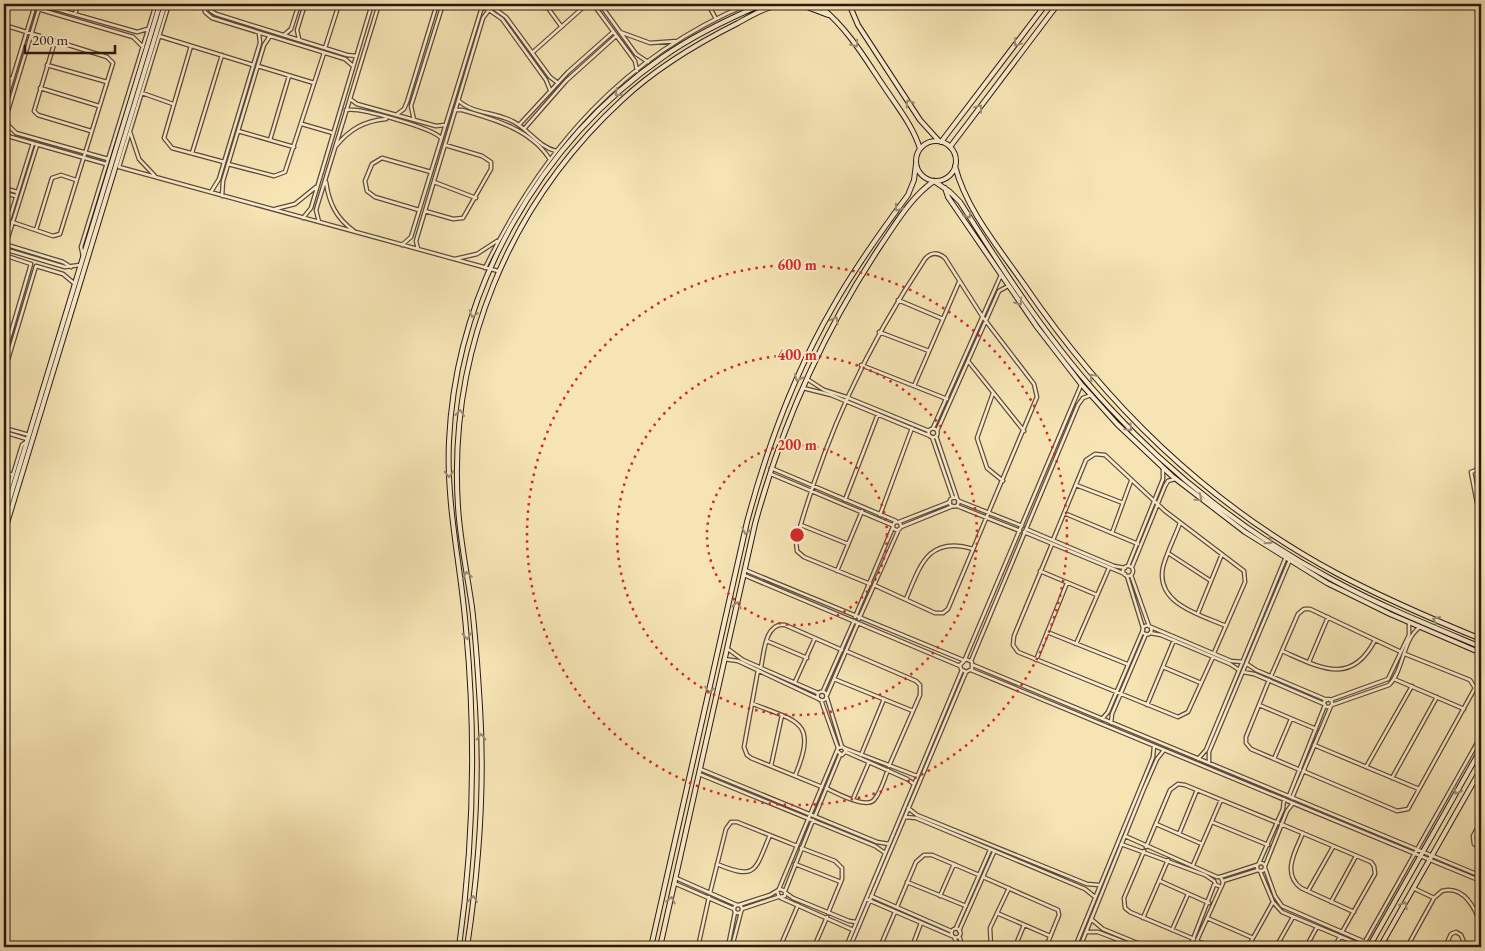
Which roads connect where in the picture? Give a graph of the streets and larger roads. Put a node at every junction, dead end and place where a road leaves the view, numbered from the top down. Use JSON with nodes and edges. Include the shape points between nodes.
{"nodes":[{"id":1,"x":21,"y":4,"type":"edge"},
{"id":2,"x":40,"y":4,"type":"edge"},
{"id":3,"x":78,"y":4,"type":"edge"},
{"id":4,"x":156,"y":4,"type":"edge"},
{"id":5,"x":160,"y":4,"type":"edge"},
{"id":6,"x":165,"y":4,"type":"edge"},
{"id":7,"x":169,"y":4,"type":"edge"},
{"id":8,"x":203,"y":4,"type":"edge"},
{"id":9,"x":208,"y":4,"type":"edge"},
{"id":10,"x":299,"y":4,"type":"edge"},
{"id":11,"x":305,"y":4,"type":"edge"},
{"id":12,"x":338,"y":4,"type":"edge"},
{"id":13,"x":372,"y":4,"type":"edge"},
{"id":14,"x":379,"y":4,"type":"edge"},
{"id":15,"x":437,"y":4,"type":"edge"},
{"id":16,"x":442,"y":4,"type":"edge"},
{"id":17,"x":471,"y":4,"type":"edge"},
{"id":18,"x":488,"y":4,"type":"edge"},
{"id":19,"x":545,"y":4,"type":"edge"},
{"id":20,"x":587,"y":4,"type":"edge"},
{"id":21,"x":593,"y":4,"type":"edge"},
{"id":22,"x":600,"y":4,"type":"edge"},
{"id":23,"x":650,"y":4,"type":"edge"},
{"id":24,"x":663,"y":4,"type":"edge"},
{"id":25,"x":708,"y":4,"type":"edge"},
{"id":26,"x":748,"y":4,"type":"edge"},
{"id":27,"x":761,"y":4,"type":"edge"},
{"id":28,"x":837,"y":4,"type":"edge"},
{"id":29,"x":849,"y":4,"type":"edge"},
{"id":30,"x":1046,"y":4,"type":"edge"},
{"id":31,"x":1058,"y":4,"type":"edge"},
{"id":32,"x":811,"y":5,"type":"edge"},
{"id":33,"x":802,"y":6,"type":"junction"},
{"id":34,"x":482,"y":7,"type":"junction"},
{"id":35,"x":34,"y":8,"type":"junction"},
{"id":36,"x":822,"y":8,"type":"junction"},
{"id":37,"x":39,"y":9,"type":"junction"},
{"id":38,"x":751,"y":9,"type":"junction"},
{"id":39,"x":489,"y":10,"type":"junction"},
{"id":40,"x":75,"y":15,"type":"junction"},
{"id":41,"x":753,"y":15,"type":"junction"},
{"id":42,"x":833,"y":18,"type":"junction"},
{"id":43,"x":716,"y":19,"type":"junction"},
{"id":44,"x":4,"y":25,"type":"edge"},
{"id":45,"x":561,"y":26,"type":"junction"},
{"id":46,"x":148,"y":29,"type":"junction"},
{"id":47,"x":291,"y":29,"type":"junction"},
{"id":48,"x":125,"y":30,"type":"junction"},
{"id":49,"x":297,"y":30,"type":"junction"},
{"id":50,"x":26,"y":32,"type":"junction"},
{"id":51,"x":428,"y":32,"type":"junction"},
{"id":52,"x":613,"y":32,"type":"junction"},
{"id":53,"x":620,"y":32,"type":"junction"},
{"id":54,"x":259,"y":33,"type":"junction"},
{"id":55,"x":434,"y":33,"type":"junction"},
{"id":56,"x":32,"y":34,"type":"junction"},
{"id":57,"x":124,"y":34,"type":"junction"},
{"id":58,"x":284,"y":35,"type":"junction"},
{"id":59,"x":159,"y":36,"type":"junction"},
{"id":60,"x":270,"y":36,"type":"junction"},
{"id":61,"x":616,"y":36,"type":"junction"},
{"id":62,"x":300,"y":40,"type":"junction"},
{"id":63,"x":54,"y":41,"type":"junction"},
{"id":64,"x":679,"y":41,"type":"junction"},
{"id":65,"x":260,"y":42,"type":"junction"},
{"id":66,"x":265,"y":43,"type":"junction"},
{"id":67,"x":191,"y":46,"type":"junction"},
{"id":68,"x":143,"y":47,"type":"junction"},
{"id":69,"x":325,"y":48,"type":"junction"},
{"id":70,"x":324,"y":53,"type":"junction"},
{"id":71,"x":532,"y":53,"type":"junction"},
{"id":72,"x":222,"y":55,"type":"junction"},
{"id":73,"x":347,"y":55,"type":"junction"},
{"id":74,"x":356,"y":56,"type":"junction"},
{"id":75,"x":638,"y":56,"type":"junction"},
{"id":76,"x":345,"y":59,"type":"junction"},
{"id":77,"x":634,"y":60,"type":"junction"},
{"id":78,"x":648,"y":62,"type":"junction"},
{"id":79,"x":47,"y":64,"type":"junction"},
{"id":80,"x":254,"y":65,"type":"junction"},
{"id":81,"x":258,"y":66,"type":"junction"},
{"id":82,"x":354,"y":66,"type":"junction"},
{"id":83,"x":636,"y":71,"type":"junction"},
{"id":84,"x":146,"y":74,"type":"junction"},
{"id":85,"x":289,"y":76,"type":"junction"},
{"id":86,"x":4,"y":77,"type":"edge"},
{"id":87,"x":12,"y":80,"type":"junction"},
{"id":88,"x":551,"y":80,"type":"junction"},
{"id":89,"x":4,"y":81,"type":"edge"},
{"id":90,"x":107,"y":82,"type":"junction"},
{"id":91,"x":548,"y":83,"type":"junction"},
{"id":92,"x":558,"y":83,"type":"junction"},
{"id":93,"x":10,"y":84,"type":"junction"},
{"id":94,"x":314,"y":84,"type":"junction"},
{"id":95,"x":40,"y":88,"type":"junction"},
{"id":96,"x":550,"y":90,"type":"junction"},
{"id":97,"x":142,"y":93,"type":"junction"},
{"id":98,"x":350,"y":98,"type":"junction"},
{"id":99,"x":458,"y":101,"type":"junction"},
{"id":100,"x":355,"y":103,"type":"junction"},
{"id":101,"x":173,"y":104,"type":"junction"},
{"id":102,"x":4,"y":106,"type":"edge"},
{"id":103,"x":99,"y":106,"type":"junction"},
{"id":104,"x":354,"y":109,"type":"junction"},
{"id":105,"x":404,"y":109,"type":"junction"},
{"id":106,"x":346,"y":110,"type":"junction"},
{"id":107,"x":455,"y":110,"type":"junction"},
{"id":108,"x":411,"y":111,"type":"junction"},
{"id":109,"x":396,"y":115,"type":"junction"},
{"id":110,"x":961,"y":116,"type":"junction"},
{"id":111,"x":390,"y":119,"type":"junction"},
{"id":112,"x":414,"y":120,"type":"junction"},
{"id":113,"x":969,"y":121,"type":"junction"},
{"id":114,"x":302,"y":124,"type":"junction"},
{"id":115,"x":446,"y":124,"type":"junction"},
{"id":116,"x":519,"y":125,"type":"junction"},
{"id":117,"x":438,"y":127,"type":"junction"},
{"id":118,"x":524,"y":129,"type":"junction"},
{"id":119,"x":91,"y":131,"type":"junction"},
{"id":120,"x":130,"y":131,"type":"junction"},
{"id":121,"x":238,"y":131,"type":"junction"},
{"id":122,"x":4,"y":132,"type":"edge"},
{"id":123,"x":333,"y":133,"type":"junction"},
{"id":124,"x":436,"y":133,"type":"junction"},
{"id":125,"x":442,"y":138,"type":"junction"},
{"id":126,"x":270,"y":140,"type":"junction"},
{"id":127,"x":940,"y":142,"type":"junction"},
{"id":128,"x":33,"y":143,"type":"junction"},
{"id":129,"x":38,"y":145,"type":"junction"},
{"id":130,"x":445,"y":145,"type":"junction"},
{"id":131,"x":294,"y":147,"type":"junction"},
{"id":132,"x":335,"y":147,"type":"junction"},
{"id":133,"x":950,"y":147,"type":"junction"},
{"id":134,"x":548,"y":148,"type":"junction"},
{"id":135,"x":920,"y":148,"type":"junction"},
{"id":136,"x":556,"y":151,"type":"junction"},
{"id":137,"x":85,"y":152,"type":"junction"},
{"id":138,"x":545,"y":152,"type":"junction"},
{"id":139,"x":192,"y":153,"type":"junction"},
{"id":140,"x":83,"y":157,"type":"junction"},
{"id":141,"x":108,"y":159,"type":"junction"},
{"id":142,"x":550,"y":159,"type":"junction"},
{"id":143,"x":224,"y":162,"type":"junction"},
{"id":144,"x":228,"y":164,"type":"junction"},
{"id":145,"x":916,"y":164,"type":"junction"},
{"id":146,"x":113,"y":165,"type":"junction"},
{"id":147,"x":955,"y":166,"type":"junction"},
{"id":148,"x":431,"y":172,"type":"junction"},
{"id":149,"x":156,"y":177,"type":"junction"},
{"id":150,"x":325,"y":179,"type":"junction"},
{"id":151,"x":76,"y":180,"type":"junction"},
{"id":152,"x":934,"y":181,"type":"junction"},
{"id":153,"x":434,"y":182,"type":"junction"},
{"id":154,"x":317,"y":186,"type":"junction"},
{"id":155,"x":4,"y":188,"type":"edge"},
{"id":156,"x":945,"y":188,"type":"junction"},
{"id":157,"x":18,"y":192,"type":"junction"},
{"id":158,"x":211,"y":192,"type":"junction"},
{"id":159,"x":4,"y":193,"type":"edge"},
{"id":160,"x":908,"y":195,"type":"junction"},
{"id":161,"x":16,"y":196,"type":"junction"},
{"id":162,"x":222,"y":196,"type":"junction"},
{"id":163,"x":476,"y":198,"type":"junction"},
{"id":164,"x":914,"y":199,"type":"junction"},
{"id":165,"x":310,"y":209,"type":"junction"},
{"id":166,"x":273,"y":210,"type":"junction"},
{"id":167,"x":420,"y":210,"type":"junction"},
{"id":168,"x":425,"y":211,"type":"junction"},
{"id":169,"x":315,"y":212,"type":"junction"},
{"id":170,"x":302,"y":218,"type":"junction"},
{"id":171,"x":4,"y":219,"type":"edge"},
{"id":172,"x":10,"y":221,"type":"junction"},
{"id":173,"x":889,"y":221,"type":"junction"},
{"id":174,"x":320,"y":223,"type":"junction"},
{"id":175,"x":895,"y":225,"type":"junction"},
{"id":176,"x":36,"y":230,"type":"junction"},
{"id":177,"x":358,"y":233,"type":"junction"},
{"id":178,"x":4,"y":236,"type":"edge"},
{"id":179,"x":412,"y":237,"type":"junction"},
{"id":180,"x":417,"y":238,"type":"junction"},
{"id":181,"x":498,"y":240,"type":"junction"},
{"id":182,"x":5,"y":244,"type":"edge"},
{"id":183,"x":401,"y":246,"type":"junction"},
{"id":184,"x":4,"y":248,"type":"edge"},
{"id":185,"x":418,"y":250,"type":"junction"},
{"id":186,"x":4,"y":256,"type":"edge"},
{"id":187,"x":452,"y":259,"type":"junction"},
{"id":188,"x":31,"y":264,"type":"junction"},
{"id":189,"x":56,"y":265,"type":"junction"},
{"id":190,"x":80,"y":265,"type":"junction"},
{"id":191,"x":36,"y":266,"type":"junction"},
{"id":192,"x":71,"y":267,"type":"junction"},
{"id":193,"x":485,"y":268,"type":"junction"},
{"id":194,"x":490,"y":269,"type":"junction"},
{"id":195,"x":498,"y":271,"type":"junction"},
{"id":196,"x":54,"y":272,"type":"junction"},
{"id":197,"x":1001,"y":275,"type":"junction"},
{"id":198,"x":1010,"y":278,"type":"junction"},
{"id":199,"x":959,"y":282,"type":"junction"},
{"id":200,"x":75,"y":284,"type":"junction"},
{"id":201,"x":1006,"y":284,"type":"junction"},
{"id":202,"x":480,"y":293,"type":"junction"},
{"id":203,"x":488,"y":295,"type":"junction"},
{"id":204,"x":898,"y":300,"type":"junction"},
{"id":205,"x":982,"y":316,"type":"junction"},
{"id":206,"x":943,"y":319,"type":"junction"},
{"id":207,"x":986,"y":321,"type":"junction"},
{"id":208,"x":879,"y":332,"type":"junction"},
{"id":209,"x":812,"y":347,"type":"junction"},
{"id":210,"x":820,"y":350,"type":"junction"},
{"id":211,"x":929,"y":351,"type":"junction"},
{"id":212,"x":4,"y":356,"type":"edge"},
{"id":213,"x":805,"y":361,"type":"junction"},
{"id":214,"x":968,"y":361,"type":"junction"},
{"id":215,"x":813,"y":365,"type":"junction"},
{"id":216,"x":861,"y":365,"type":"junction"},
{"id":217,"x":4,"y":372,"type":"edge"},
{"id":218,"x":806,"y":378,"type":"junction"},
{"id":219,"x":1081,"y":384,"type":"junction"},
{"id":220,"x":914,"y":386,"type":"junction"},
{"id":221,"x":802,"y":388,"type":"junction"},
{"id":222,"x":993,"y":392,"type":"junction"},
{"id":223,"x":1091,"y":395,"type":"junction"},
{"id":224,"x":845,"y":399,"type":"junction"},
{"id":225,"x":947,"y":399,"type":"junction"},
{"id":226,"x":878,"y":414,"type":"junction"},
{"id":227,"x":4,"y":428,"type":"edge"},
{"id":228,"x":912,"y":428,"type":"junction"},
{"id":229,"x":933,"y":428,"type":"junction"},
{"id":230,"x":929,"y":430,"type":"junction"},
{"id":231,"x":1024,"y":431,"type":"junction"},
{"id":232,"x":4,"y":432,"type":"edge"},
{"id":233,"x":937,"y":432,"type":"junction"},
{"id":234,"x":932,"y":436,"type":"junction"},
{"id":235,"x":28,"y":439,"type":"junction"},
{"id":236,"x":771,"y":468,"type":"junction"},
{"id":237,"x":1481,"y":468,"type":"edge"},
{"id":238,"x":1164,"y":469,"type":"junction"},
{"id":239,"x":4,"y":472,"type":"edge"},
{"id":240,"x":769,"y":474,"type":"junction"},
{"id":241,"x":947,"y":474,"type":"junction"},
{"id":242,"x":13,"y":475,"type":"junction"},
{"id":243,"x":1175,"y":479,"type":"junction"},
{"id":244,"x":1002,"y":481,"type":"junction"},
{"id":245,"x":1131,"y":481,"type":"junction"},
{"id":246,"x":1076,"y":485,"type":"junction"},
{"id":247,"x":812,"y":486,"type":"junction"},
{"id":248,"x":1040,"y":489,"type":"junction"},
{"id":249,"x":810,"y":490,"type":"junction"},
{"id":250,"x":953,"y":498,"type":"junction"},
{"id":251,"x":846,"y":500,"type":"junction"},
{"id":252,"x":958,"y":500,"type":"junction"},
{"id":253,"x":950,"y":502,"type":"junction"},
{"id":254,"x":1154,"y":502,"type":"junction"},
{"id":255,"x":1123,"y":503,"type":"junction"},
{"id":256,"x":4,"y":504,"type":"edge"},
{"id":257,"x":1157,"y":505,"type":"junction"},
{"id":258,"x":955,"y":506,"type":"junction"},
{"id":259,"x":862,"y":511,"type":"junction"},
{"id":260,"x":988,"y":513,"type":"junction"},
{"id":261,"x":1064,"y":513,"type":"junction"},
{"id":262,"x":880,"y":515,"type":"junction"},
{"id":263,"x":4,"y":517,"type":"edge"},
{"id":264,"x":987,"y":517,"type":"junction"},
{"id":265,"x":1247,"y":517,"type":"junction"},
{"id":266,"x":897,"y":522,"type":"junction"},
{"id":267,"x":1180,"y":523,"type":"junction"},
{"id":268,"x":1242,"y":523,"type":"junction"},
{"id":269,"x":1481,"y":523,"type":"edge"},
{"id":270,"x":800,"y":524,"type":"junction"},
{"id":271,"x":1257,"y":524,"type":"junction"},
{"id":272,"x":893,"y":526,"type":"junction"},
{"id":273,"x":900,"y":528,"type":"junction"},
{"id":274,"x":1023,"y":530,"type":"junction"},
{"id":275,"x":1253,"y":531,"type":"junction"},
{"id":276,"x":4,"y":533,"type":"edge"},
{"id":277,"x":1112,"y":533,"type":"junction"},
{"id":278,"x":1053,"y":542,"type":"junction"},
{"id":279,"x":848,"y":544,"type":"junction"},
{"id":280,"x":1138,"y":544,"type":"junction"},
{"id":281,"x":973,"y":549,"type":"junction"},
{"id":282,"x":1168,"y":553,"type":"junction"},
{"id":283,"x":1222,"y":554,"type":"junction"},
{"id":284,"x":1287,"y":560,"type":"junction"},
{"id":285,"x":1130,"y":567,"type":"junction"},
{"id":286,"x":1109,"y":568,"type":"junction"},
{"id":287,"x":1124,"y":568,"type":"junction"},
{"id":288,"x":837,"y":571,"type":"junction"},
{"id":289,"x":1040,"y":571,"type":"junction"},
{"id":290,"x":744,"y":573,"type":"junction"},
{"id":291,"x":1004,"y":574,"type":"junction"},
{"id":292,"x":1126,"y":575,"type":"junction"},
{"id":293,"x":1131,"y":575,"type":"junction"},
{"id":294,"x":1211,"y":581,"type":"junction"},
{"id":295,"x":872,"y":583,"type":"junction"},
{"id":296,"x":1067,"y":583,"type":"junction"},
{"id":297,"x":1097,"y":595,"type":"junction"},
{"id":298,"x":810,"y":599,"type":"junction"},
{"id":299,"x":906,"y":599,"type":"junction"},
{"id":300,"x":808,"y":603,"type":"junction"},
{"id":301,"x":1197,"y":613,"type":"junction"},
{"id":302,"x":1328,"y":617,"type":"junction"},
{"id":303,"x":856,"y":620,"type":"junction"},
{"id":304,"x":1409,"y":623,"type":"junction"},
{"id":305,"x":724,"y":625,"type":"junction"},
{"id":306,"x":1226,"y":626,"type":"junction"},
{"id":307,"x":732,"y":627,"type":"junction"},
{"id":308,"x":1150,"y":627,"type":"junction"},
{"id":309,"x":1420,"y":628,"type":"junction"},
{"id":310,"x":1143,"y":629,"type":"junction"},
{"id":311,"x":1047,"y":632,"type":"junction"},
{"id":312,"x":1148,"y":634,"type":"junction"},
{"id":313,"x":815,"y":638,"type":"junction"},
{"id":314,"x":1481,"y":639,"type":"edge"},
{"id":315,"x":1174,"y":640,"type":"junction"},
{"id":316,"x":1375,"y":640,"type":"junction"},
{"id":317,"x":720,"y":641,"type":"junction"},
{"id":318,"x":767,"y":641,"type":"junction"},
{"id":319,"x":728,"y":642,"type":"junction"},
{"id":320,"x":914,"y":644,"type":"junction"},
{"id":321,"x":1076,"y":644,"type":"junction"},
{"id":322,"x":1481,"y":647,"type":"edge"},
{"id":323,"x":727,"y":649,"type":"junction"},
{"id":324,"x":844,"y":650,"type":"junction"},
{"id":325,"x":1282,"y":651,"type":"junction"},
{"id":326,"x":1403,"y":653,"type":"junction"},
{"id":327,"x":1481,"y":653,"type":"edge"},
{"id":328,"x":1213,"y":655,"type":"junction"},
{"id":329,"x":807,"y":658,"type":"junction"},
{"id":330,"x":724,"y":659,"type":"junction"},
{"id":331,"x":964,"y":660,"type":"junction"},
{"id":332,"x":1036,"y":660,"type":"junction"},
{"id":333,"x":971,"y":661,"type":"junction"},
{"id":334,"x":1308,"y":662,"type":"junction"},
{"id":335,"x":1244,"y":663,"type":"junction"},
{"id":336,"x":1127,"y":664,"type":"junction"},
{"id":337,"x":972,"y":665,"type":"junction"},
{"id":338,"x":960,"y":666,"type":"junction"},
{"id":339,"x":1163,"y":667,"type":"junction"},
{"id":340,"x":760,"y":669,"type":"junction"},
{"id":341,"x":836,"y":669,"type":"junction"},
{"id":342,"x":962,"y":670,"type":"junction"},
{"id":343,"x":971,"y":670,"type":"junction"},
{"id":344,"x":1239,"y":670,"type":"junction"},
{"id":345,"x":966,"y":672,"type":"junction"},
{"id":346,"x":1243,"y":672,"type":"junction"},
{"id":347,"x":1271,"y":676,"type":"junction"},
{"id":348,"x":782,"y":677,"type":"junction"},
{"id":349,"x":834,"y":679,"type":"junction"},
{"id":350,"x":1394,"y":679,"type":"junction"},
{"id":351,"x":1269,"y":680,"type":"junction"},
{"id":352,"x":781,"y":681,"type":"junction"},
{"id":353,"x":795,"y":682,"type":"junction"},
{"id":354,"x":1201,"y":683,"type":"junction"},
{"id":355,"x":1412,"y":686,"type":"junction"},
{"id":356,"x":824,"y":691,"type":"junction"},
{"id":357,"x":818,"y":693,"type":"junction"},
{"id":358,"x":1118,"y":693,"type":"junction"},
{"id":359,"x":1231,"y":695,"type":"junction"},
{"id":360,"x":827,"y":696,"type":"junction"},
{"id":361,"x":1044,"y":696,"type":"junction"},
{"id":362,"x":1437,"y":697,"type":"junction"},
{"id":363,"x":820,"y":699,"type":"junction"},
{"id":364,"x":884,"y":699,"type":"junction"},
{"id":365,"x":1042,"y":700,"type":"junction"},
{"id":366,"x":1328,"y":700,"type":"junction"},
{"id":367,"x":754,"y":704,"type":"junction"},
{"id":368,"x":1147,"y":705,"type":"junction"},
{"id":369,"x":1259,"y":705,"type":"junction"},
{"id":370,"x":1325,"y":705,"type":"junction"},
{"id":371,"x":1331,"y":706,"type":"junction"},
{"id":372,"x":1464,"y":709,"type":"junction"},
{"id":373,"x":913,"y":711,"type":"junction"},
{"id":374,"x":782,"y":715,"type":"junction"},
{"id":375,"x":1102,"y":719,"type":"junction"},
{"id":376,"x":1291,"y":719,"type":"junction"},
{"id":377,"x":1112,"y":723,"type":"junction"},
{"id":378,"x":1316,"y":729,"type":"junction"},
{"id":379,"x":1481,"y":736,"type":"edge"},
{"id":380,"x":935,"y":739,"type":"junction"},
{"id":381,"x":1210,"y":740,"type":"junction"},
{"id":382,"x":1214,"y":742,"type":"junction"},
{"id":383,"x":1314,"y":745,"type":"junction"},
{"id":384,"x":1154,"y":746,"type":"junction"},
{"id":385,"x":843,"y":747,"type":"junction"},
{"id":386,"x":1170,"y":747,"type":"junction"},
{"id":387,"x":1481,"y":749,"type":"edge"},
{"id":388,"x":838,"y":750,"type":"junction"},
{"id":389,"x":1164,"y":750,"type":"junction"},
{"id":390,"x":846,"y":752,"type":"junction"},
{"id":391,"x":1169,"y":752,"type":"junction"},
{"id":392,"x":861,"y":754,"type":"junction"},
{"id":393,"x":841,"y":755,"type":"junction"},
{"id":394,"x":1198,"y":759,"type":"junction"},
{"id":395,"x":1274,"y":759,"type":"junction"},
{"id":396,"x":869,"y":762,"type":"junction"},
{"id":397,"x":1209,"y":763,"type":"junction"},
{"id":398,"x":771,"y":766,"type":"junction"},
{"id":399,"x":1366,"y":767,"type":"junction"},
{"id":400,"x":700,"y":768,"type":"junction"},
{"id":401,"x":889,"y":768,"type":"junction"},
{"id":402,"x":1481,"y":769,"type":"edge"},
{"id":403,"x":1301,"y":770,"type":"junction"},
{"id":404,"x":699,"y":774,"type":"junction"},
{"id":405,"x":1234,"y":774,"type":"junction"},
{"id":406,"x":796,"y":776,"type":"junction"},
{"id":407,"x":917,"y":776,"type":"junction"},
{"id":408,"x":1233,"y":778,"type":"junction"},
{"id":409,"x":1392,"y":778,"type":"junction"},
{"id":410,"x":914,"y":784,"type":"junction"},
{"id":411,"x":742,"y":786,"type":"junction"},
{"id":412,"x":824,"y":788,"type":"junction"},
{"id":413,"x":1419,"y":789,"type":"junction"},
{"id":414,"x":1197,"y":790,"type":"junction"},
{"id":415,"x":740,"y":791,"type":"junction"},
{"id":416,"x":1141,"y":791,"type":"junction"},
{"id":417,"x":1288,"y":796,"type":"junction"},
{"id":418,"x":767,"y":797,"type":"junction"},
{"id":419,"x":1292,"y":798,"type":"junction"},
{"id":420,"x":1284,"y":799,"type":"junction"},
{"id":421,"x":853,"y":800,"type":"junction"},
{"id":422,"x":1221,"y":800,"type":"junction"},
{"id":423,"x":766,"y":801,"type":"junction"},
{"id":424,"x":1293,"y":803,"type":"junction"},
{"id":425,"x":908,"y":808,"type":"junction"},
{"id":426,"x":810,"y":814,"type":"junction"},
{"id":427,"x":1333,"y":814,"type":"junction"},
{"id":428,"x":815,"y":816,"type":"junction"},
{"id":429,"x":905,"y":817,"type":"junction"},
{"id":430,"x":809,"y":818,"type":"junction"},
{"id":431,"x":1331,"y":818,"type":"junction"},
{"id":432,"x":813,"y":820,"type":"junction"},
{"id":433,"x":1481,"y":821,"type":"edge"},
{"id":434,"x":1211,"y":822,"type":"junction"},
{"id":435,"x":1280,"y":823,"type":"junction"},
{"id":436,"x":1156,"y":824,"type":"junction"},
{"id":437,"x":843,"y":828,"type":"junction"},
{"id":438,"x":951,"y":828,"type":"junction"},
{"id":439,"x":842,"y":832,"type":"junction"},
{"id":440,"x":949,"y":833,"type":"junction"},
{"id":441,"x":1303,"y":833,"type":"junction"},
{"id":442,"x":1179,"y":834,"type":"junction"},
{"id":443,"x":770,"y":835,"type":"junction"},
{"id":444,"x":1124,"y":836,"type":"junction"},
{"id":445,"x":889,"y":842,"type":"junction"},
{"id":446,"x":894,"y":843,"type":"junction"},
{"id":447,"x":1121,"y":844,"type":"junction"},
{"id":448,"x":1202,"y":844,"type":"junction"},
{"id":449,"x":797,"y":846,"type":"junction"},
{"id":450,"x":1268,"y":846,"type":"junction"},
{"id":451,"x":1334,"y":846,"type":"junction"},
{"id":452,"x":1146,"y":847,"type":"junction"},
{"id":453,"x":802,"y":848,"type":"junction"},
{"id":454,"x":1481,"y":849,"type":"edge"},
{"id":455,"x":990,"y":850,"type":"junction"},
{"id":456,"x":1418,"y":850,"type":"junction"},
{"id":457,"x":994,"y":851,"type":"junction"},
{"id":458,"x":1144,"y":851,"type":"junction"},
{"id":459,"x":885,"y":853,"type":"junction"},
{"id":460,"x":1422,"y":853,"type":"junction"},
{"id":461,"x":1416,"y":854,"type":"junction"},
{"id":462,"x":1356,"y":856,"type":"junction"},
{"id":463,"x":1431,"y":857,"type":"junction"},
{"id":464,"x":1168,"y":860,"type":"junction"},
{"id":465,"x":1035,"y":863,"type":"junction"},
{"id":466,"x":717,"y":864,"type":"junction"},
{"id":467,"x":795,"y":864,"type":"junction"},
{"id":468,"x":954,"y":864,"type":"junction"},
{"id":469,"x":1258,"y":864,"type":"junction"},
{"id":470,"x":1193,"y":866,"type":"junction"},
{"id":471,"x":1033,"y":867,"type":"junction"},
{"id":472,"x":1265,"y":867,"type":"junction"},
{"id":473,"x":1259,"y":870,"type":"junction"},
{"id":474,"x":979,"y":875,"type":"junction"},
{"id":475,"x":1481,"y":876,"type":"edge"},
{"id":476,"x":983,"y":877,"type":"junction"},
{"id":477,"x":1218,"y":877,"type":"junction"},
{"id":478,"x":676,"y":878,"type":"junction"},
{"id":479,"x":1159,"y":881,"type":"junction"},
{"id":480,"x":1481,"y":881,"type":"edge"},
{"id":481,"x":841,"y":882,"type":"junction"},
{"id":482,"x":907,"y":882,"type":"junction"},
{"id":483,"x":1214,"y":882,"type":"junction"},
{"id":484,"x":1223,"y":882,"type":"junction"},
{"id":485,"x":674,"y":883,"type":"junction"},
{"id":486,"x":1099,"y":885,"type":"junction"},
{"id":487,"x":1220,"y":886,"type":"junction"},
{"id":488,"x":1009,"y":888,"type":"junction"},
{"id":489,"x":1413,"y":888,"type":"junction"},
{"id":490,"x":778,"y":890,"type":"junction"},
{"id":491,"x":1308,"y":891,"type":"junction"},
{"id":492,"x":785,"y":892,"type":"junction"},
{"id":493,"x":710,"y":893,"type":"junction"},
{"id":494,"x":1188,"y":894,"type":"junction"},
{"id":495,"x":871,"y":896,"type":"junction"},
{"id":496,"x":940,"y":896,"type":"junction"},
{"id":497,"x":709,"y":897,"type":"junction"},
{"id":498,"x":1095,"y":897,"type":"junction"},
{"id":499,"x":780,"y":898,"type":"junction"},
{"id":500,"x":1434,"y":898,"type":"junction"},
{"id":501,"x":868,"y":900,"type":"junction"},
{"id":502,"x":1273,"y":902,"type":"junction"},
{"id":503,"x":1331,"y":902,"type":"junction"},
{"id":504,"x":1209,"y":903,"type":"junction"},
{"id":505,"x":798,"y":904,"type":"junction"},
{"id":506,"x":738,"y":905,"type":"junction"},
{"id":507,"x":966,"y":906,"type":"junction"},
{"id":508,"x":897,"y":907,"type":"junction"},
{"id":509,"x":734,"y":910,"type":"junction"},
{"id":510,"x":741,"y":911,"type":"junction"},
{"id":511,"x":895,"y":912,"type":"junction"},
{"id":512,"x":1354,"y":912,"type":"junction"},
{"id":513,"x":997,"y":913,"type":"junction"},
{"id":514,"x":827,"y":915,"type":"junction"},
{"id":515,"x":1293,"y":917,"type":"junction"},
{"id":516,"x":1143,"y":918,"type":"junction"},
{"id":517,"x":1207,"y":918,"type":"junction"},
{"id":518,"x":1091,"y":919,"type":"junction"},
{"id":519,"x":856,"y":922,"type":"junction"},
{"id":520,"x":921,"y":922,"type":"junction"},
{"id":521,"x":1024,"y":925,"type":"junction"},
{"id":522,"x":1481,"y":926,"type":"edge"},
{"id":523,"x":656,"y":927,"type":"junction"},
{"id":524,"x":1317,"y":927,"type":"junction"},
{"id":525,"x":956,"y":928,"type":"junction"},
{"id":526,"x":664,"y":929,"type":"junction"},
{"id":527,"x":853,"y":930,"type":"junction"},
{"id":528,"x":1172,"y":930,"type":"junction"},
{"id":529,"x":952,"y":931,"type":"junction"},
{"id":530,"x":960,"y":931,"type":"junction"},
{"id":531,"x":1086,"y":932,"type":"junction"},
{"id":532,"x":1342,"y":932,"type":"junction"},
{"id":533,"x":953,"y":936,"type":"junction"},
{"id":534,"x":959,"y":936,"type":"junction"},
{"id":535,"x":1050,"y":936,"type":"junction"},
{"id":536,"x":1340,"y":937,"type":"junction"},
{"id":537,"x":1253,"y":938,"type":"junction"},
{"id":538,"x":1194,"y":939,"type":"junction"},
{"id":539,"x":1197,"y":941,"type":"junction"},
{"id":540,"x":1384,"y":941,"type":"junction"},
{"id":541,"x":1365,"y":942,"type":"junction"},
{"id":542,"x":651,"y":945,"type":"edge"},
{"id":543,"x":660,"y":946,"type":"edge"},
{"id":544,"x":459,"y":947,"type":"edge"},
{"id":545,"x":467,"y":947,"type":"edge"},
{"id":546,"x":698,"y":947,"type":"edge"},
{"id":547,"x":730,"y":947,"type":"edge"},
{"id":548,"x":780,"y":947,"type":"edge"},
{"id":549,"x":814,"y":947,"type":"edge"},
{"id":550,"x":846,"y":947,"type":"edge"},
{"id":551,"x":850,"y":947,"type":"edge"},
{"id":552,"x":880,"y":947,"type":"edge"},
{"id":553,"x":912,"y":947,"type":"edge"},
{"id":554,"x":959,"y":947,"type":"edge"},
{"id":555,"x":963,"y":947,"type":"edge"},
{"id":556,"x":991,"y":947,"type":"edge"},
{"id":557,"x":1015,"y":947,"type":"edge"},
{"id":558,"x":1046,"y":947,"type":"edge"},
{"id":559,"x":1076,"y":947,"type":"edge"},
{"id":560,"x":1080,"y":947,"type":"edge"},
{"id":561,"x":1137,"y":947,"type":"edge"},
{"id":562,"x":1145,"y":947,"type":"edge"},
{"id":563,"x":1190,"y":947,"type":"edge"},
{"id":564,"x":1194,"y":947,"type":"edge"},
{"id":565,"x":1213,"y":947,"type":"edge"},
{"id":566,"x":1248,"y":947,"type":"edge"},
{"id":567,"x":1276,"y":947,"type":"edge"},
{"id":568,"x":1306,"y":947,"type":"edge"},
{"id":569,"x":1334,"y":947,"type":"edge"},
{"id":570,"x":1362,"y":947,"type":"edge"},
{"id":571,"x":1369,"y":947,"type":"edge"},
{"id":572,"x":1380,"y":947,"type":"edge"},
{"id":573,"x":1394,"y":947,"type":"edge"},
{"id":574,"x":1407,"y":947,"type":"edge"},
{"id":575,"x":1445,"y":947,"type":"edge"},
{"id":576,"x":1466,"y":947,"type":"edge"}],
"edges":[{"from":1,"to":35,"type":"street"},
{"from":2,"to":40,"type":"street"},
{"from":3,"to":40,"type":"street"},
{"from":4,"to":46,"type":"street"},
{"from":5,"to":146,"type":"street"},
{"from":6,"to":84,"type":"street"},
{"from":7,"to":59,"type":"street"},
{"from":8,"to":54,"type":"street","via":[[205,12],[212,18]]},
{"from":9,"to":58,"type":"street","via":[[216,14]]},
{"from":10,"to":47,"type":"street"},
{"from":11,"to":49,"type":"street"},
{"from":12,"to":69,"type":"street"},
{"from":13,"to":74,"type":"street"},
{"from":14,"to":98,"type":"street"},
{"from":15,"to":51,"type":"street"},
{"from":16,"to":55,"type":"street"},
{"from":17,"to":34,"type":"street"},
{"from":18,"to":71,"type":"street","via":[[503,13]]},
{"from":19,"to":45,"type":"street"},
{"from":20,"to":45,"type":"street"},
{"from":21,"to":52,"type":"street"},
{"from":22,"to":53,"type":"street"},
{"from":23,"to":24,"type":"street"},
{"from":25,"to":43,"type":"street"},
{"from":26,"to":43,"type":"street"},
{"from":27,"to":38,"type":"street"},
{"from":28,"to":36,"type":"street"},
{"from":127,"to":29,"type":"street","one_way":true,"via":[[920,120],[851,14]]},
{"from":30,"to":110,"type":"street","one_way":true},
{"from":113,"to":31,"type":"street","one_way":true},
{"from":32,"to":33,"type":"street"},
{"from":32,"to":36,"type":"street"},
{"from":33,"to":41,"type":"street","via":[[780,5]]},
{"from":33,"to":42,"type":"street"},
{"from":34,"to":39,"type":"street"},
{"from":34,"to":115,"type":"street"},
{"from":35,"to":37,"type":"street"},
{"from":35,"to":50,"type":"street"},
{"from":36,"to":42,"type":"street"},
{"from":37,"to":56,"type":"street"},
{"from":37,"to":57,"type":"street"},
{"from":38,"to":41,"type":"street"},
{"from":38,"to":194,"type":"street","one_way":true,"via":[[704,31],[661,58],[593,116],[564,148],[530,195]]},
{"from":39,"to":91,"type":"street","via":[[505,22]]},
{"from":39,"to":99,"type":"street","via":[[483,18]]},
{"from":40,"to":48,"type":"street"},
{"from":41,"to":195,"type":"street","via":[[710,37],[639,84],[580,141],[522,222]]},
{"from":42,"to":135,"type":"street","one_way":true,"via":[[857,46],[904,117]]},
{"from":43,"to":64,"type":"street"},
{"from":44,"to":50,"type":"street"},
{"from":45,"to":71,"type":"street"},
{"from":46,"to":48,"type":"street","via":[[137,32]]},
{"from":46,"to":68,"type":"street"},
{"from":47,"to":49,"type":"street"},
{"from":47,"to":58,"type":"street"},
{"from":48,"to":57,"type":"street"},
{"from":49,"to":62,"type":"street"},
{"from":50,"to":56,"type":"street"},
{"from":50,"to":87,"type":"street"},
{"from":51,"to":55,"type":"street"},
{"from":51,"to":105,"type":"street"},
{"from":52,"to":61,"type":"street"},
{"from":52,"to":92,"type":"street"},
{"from":53,"to":64,"type":"street","via":[[650,43]]},
{"from":53,"to":75,"type":"street"},
{"from":54,"to":60,"type":"street"},
{"from":54,"to":65,"type":"street"},
{"from":55,"to":108,"type":"street"},
{"from":56,"to":63,"type":"street"},
{"from":56,"to":137,"type":"street","via":[[7,114],[8,125],[16,133]]},
{"from":57,"to":68,"type":"street","via":[[136,39]]},
{"from":58,"to":62,"type":"street"},
{"from":59,"to":67,"type":"street"},
{"from":59,"to":84,"type":"street"},
{"from":60,"to":66,"type":"street"},
{"from":60,"to":70,"type":"street"},
{"from":61,"to":77,"type":"street"},
{"from":61,"to":118,"type":"street","via":[[566,81]]},
{"from":62,"to":69,"type":"street"},
{"from":63,"to":79,"type":"street"},
{"from":63,"to":90,"type":"street","via":[[111,59],[113,63]]},
{"from":64,"to":78,"type":"street"},
{"from":65,"to":66,"type":"street"},
{"from":65,"to":80,"type":"street"},
{"from":66,"to":81,"type":"street"},
{"from":67,"to":72,"type":"street"},
{"from":67,"to":101,"type":"street"},
{"from":68,"to":141,"type":"street"},
{"from":69,"to":73,"type":"street"},
{"from":70,"to":76,"type":"street"},
{"from":70,"to":94,"type":"street"},
{"from":71,"to":88,"type":"street"},
{"from":72,"to":80,"type":"street"},
{"from":72,"to":139,"type":"street"},
{"from":73,"to":74,"type":"street"},
{"from":73,"to":76,"type":"street"},
{"from":74,"to":82,"type":"street"},
{"from":75,"to":77,"type":"street"},
{"from":75,"to":78,"type":"street"},
{"from":76,"to":82,"type":"street"},
{"from":77,"to":83,"type":"street"},
{"from":78,"to":83,"type":"street"},
{"from":79,"to":90,"type":"street"},
{"from":79,"to":95,"type":"street"},
{"from":80,"to":143,"type":"street"},
{"from":81,"to":85,"type":"street"},
{"from":81,"to":121,"type":"street"},
{"from":82,"to":123,"type":"street"},
{"from":83,"to":136,"type":"street","via":[[593,108]]},
{"from":84,"to":97,"type":"street"},
{"from":84,"to":146,"type":"street"},
{"from":85,"to":94,"type":"street"},
{"from":85,"to":126,"type":"street"},
{"from":86,"to":87,"type":"street"},
{"from":87,"to":93,"type":"street"},
{"from":88,"to":91,"type":"street"},
{"from":88,"to":92,"type":"street"},
{"from":89,"to":93,"type":"street"},
{"from":90,"to":103,"type":"street"},
{"from":91,"to":96,"type":"street"},
{"from":92,"to":96,"type":"street"},
{"from":93,"to":102,"type":"street"},
{"from":94,"to":114,"type":"street"},
{"from":95,"to":103,"type":"street"},
{"from":95,"to":119,"type":"street","via":[[34,109],[36,114]]},
{"from":96,"to":116,"type":"street"},
{"from":97,"to":101,"type":"street"},
{"from":97,"to":120,"type":"street"},
{"from":98,"to":100,"type":"street"},
{"from":98,"to":106,"type":"street"},
{"from":99,"to":107,"type":"street"},
{"from":99,"to":116,"type":"street"},
{"from":100,"to":104,"type":"street"},
{"from":100,"to":109,"type":"street"},
{"from":101,"to":139,"type":"street","via":[[165,140],[172,148]]},
{"from":103,"to":119,"type":"street"},
{"from":104,"to":106,"type":"street"},
{"from":104,"to":111,"type":"street"},
{"from":105,"to":108,"type":"street"},
{"from":105,"to":109,"type":"street"},
{"from":106,"to":132,"type":"street"},
{"from":107,"to":130,"type":"street"},
{"from":107,"to":138,"type":"street","via":[[509,125]]},
{"from":108,"to":112,"type":"street"},
{"from":109,"to":112,"type":"street"},
{"from":110,"to":113,"type":"street"},
{"from":110,"to":127,"type":"street"},
{"from":111,"to":124,"type":"street"},
{"from":111,"to":132,"type":"street","via":[[355,127]]},
{"from":112,"to":117,"type":"street"},
{"from":113,"to":133,"type":"street"},
{"from":114,"to":123,"type":"street"},
{"from":114,"to":131,"type":"street"},
{"from":115,"to":117,"type":"street"},
{"from":115,"to":125,"type":"street"},
{"from":116,"to":118,"type":"street"},
{"from":117,"to":124,"type":"street"},
{"from":118,"to":134,"type":"street"},
{"from":119,"to":137,"type":"street"},
{"from":120,"to":146,"type":"street"},
{"from":120,"to":149,"type":"street","via":[[139,159]]},
{"from":121,"to":126,"type":"street"},
{"from":121,"to":144,"type":"street"},
{"from":122,"to":128,"type":"street"},
{"from":123,"to":154,"type":"street"},
{"from":124,"to":125,"type":"street"},
{"from":125,"to":148,"type":"street"},
{"from":126,"to":131,"type":"street"},
{"from":127,"to":133,"type":"street"},
{"from":127,"to":135,"type":"street","via":[[929,142]]},
{"from":128,"to":129,"type":"street"},
{"from":128,"to":157,"type":"street"},
{"from":129,"to":140,"type":"street"},
{"from":129,"to":172,"type":"street"},
{"from":130,"to":153,"type":"street"},
{"from":130,"to":163,"type":"street","via":[[482,156],[491,162],[491,169]]},
{"from":131,"to":144,"type":"street","via":[[288,168],[280,175]]},
{"from":132,"to":150,"type":"street"},
{"from":133,"to":147,"type":"street","via":[[955,156]]},
{"from":134,"to":136,"type":"street"},
{"from":134,"to":138,"type":"street"},
{"from":135,"to":145,"type":"street"},
{"from":136,"to":142,"type":"street"},
{"from":137,"to":140,"type":"street"},
{"from":137,"to":141,"type":"street"},
{"from":138,"to":142,"type":"street"},
{"from":139,"to":143,"type":"street"},
{"from":140,"to":146,"type":"street"},
{"from":140,"to":151,"type":"street"},
{"from":141,"to":146,"type":"street"},
{"from":142,"to":181,"type":"street"},
{"from":143,"to":158,"type":"street","via":[[218,183]]},
{"from":144,"to":162,"type":"street"},
{"from":145,"to":152,"type":"street","via":[[920,174]]},
{"from":145,"to":160,"type":"street"},
{"from":146,"to":149,"type":"street"},
{"from":146,"to":190,"type":"street"},
{"from":146,"to":276,"type":"street"},
{"from":147,"to":152,"type":"street","via":[[946,178]]},
{"from":265,"to":147,"type":"street","one_way":true,"via":[[1167,454],[1081,363],[1047,319],[969,203]]},
{"from":148,"to":167,"type":"street"},
{"from":148,"to":167,"type":"street","via":[[380,159],[371,166],[365,180],[371,196]]},
{"from":149,"to":158,"type":"street"},
{"from":150,"to":169,"type":"street"},
{"from":150,"to":177,"type":"street","via":[[334,210]]},
{"from":151,"to":176,"type":"street","via":[[60,174],[52,178]]},
{"from":151,"to":176,"type":"street","via":[[60,234],[53,236]]},
{"from":152,"to":156,"type":"street"},
{"from":152,"to":164,"type":"street"},
{"from":153,"to":163,"type":"street"},
{"from":153,"to":168,"type":"street"},
{"from":154,"to":165,"type":"street"},
{"from":154,"to":166,"type":"street","via":[[295,204]]},
{"from":155,"to":157,"type":"street"},
{"from":156,"to":197,"type":"street"},
{"from":156,"to":198,"type":"street","one_way":true,"via":[[960,202]]},
{"from":157,"to":161,"type":"street"},
{"from":158,"to":162,"type":"street"},
{"from":159,"to":161,"type":"street"},
{"from":160,"to":164,"type":"street"},
{"from":160,"to":173,"type":"street","one_way":true},
{"from":161,"to":172,"type":"street"},
{"from":162,"to":166,"type":"street"},
{"from":163,"to":168,"type":"street","via":[[467,214],[459,219]]},
{"from":164,"to":175,"type":"street"},
{"from":165,"to":169,"type":"street"},
{"from":165,"to":170,"type":"street"},
{"from":166,"to":170,"type":"street"},
{"from":167,"to":179,"type":"street"},
{"from":168,"to":180,"type":"street"},
{"from":169,"to":174,"type":"street"},
{"from":170,"to":174,"type":"street"},
{"from":171,"to":172,"type":"street"},
{"from":172,"to":176,"type":"street"},
{"from":172,"to":178,"type":"street"},
{"from":172,"to":182,"type":"street"},
{"from":173,"to":175,"type":"street"},
{"from":173,"to":209,"type":"street","via":[[841,292]]},
{"from":174,"to":177,"type":"street"},
{"from":210,"to":175,"type":"street","one_way":true,"via":[[852,290]]},
{"from":177,"to":183,"type":"street"},
{"from":179,"to":180,"type":"street"},
{"from":179,"to":183,"type":"street"},
{"from":180,"to":185,"type":"street"},
{"from":181,"to":187,"type":"street","via":[[477,254]]},
{"from":181,"to":193,"type":"street"},
{"from":182,"to":192,"type":"street"},
{"from":183,"to":185,"type":"street"},
{"from":184,"to":189,"type":"street"},
{"from":185,"to":187,"type":"street"},
{"from":186,"to":188,"type":"street"},
{"from":187,"to":193,"type":"street"},
{"from":188,"to":191,"type":"street"},
{"from":188,"to":212,"type":"street"},
{"from":189,"to":192,"type":"street"},
{"from":189,"to":196,"type":"street"},
{"from":190,"to":192,"type":"street"},
{"from":190,"to":200,"type":"street"},
{"from":191,"to":196,"type":"street"},
{"from":191,"to":217,"type":"street"},
{"from":193,"to":194,"type":"street"},
{"from":194,"to":195,"type":"street"},
{"from":194,"to":202,"type":"street"},
{"from":195,"to":203,"type":"street"},
{"from":196,"to":200,"type":"street"},
{"from":197,"to":201,"type":"street"},
{"from":197,"to":205,"type":"street"},
{"from":198,"to":201,"type":"street"},
{"from":198,"to":268,"type":"street","one_way":true,"via":[[1053,340],[1113,412],[1174,470]]},
{"from":199,"to":204,"type":"street","via":[[945,258],[933,254],[925,259]]},
{"from":199,"to":205,"type":"street"},
{"from":199,"to":206,"type":"street"},
{"from":200,"to":235,"type":"street"},
{"from":201,"to":207,"type":"street","via":[[999,291]]},
{"from":201,"to":219,"type":"street","one_way":true},
{"from":202,"to":203,"type":"street"},
{"from":202,"to":544,"type":"street","one_way":true,"via":[[462,354],[449,441],[450,506],[466,621],[473,747],[471,850]]},
{"from":545,"to":203,"type":"street","one_way":true,"via":[[478,863],[481,726],[476,642],[459,514],[457,450],[466,372]]},
{"from":204,"to":206,"type":"street"},
{"from":204,"to":208,"type":"street"},
{"from":205,"to":207,"type":"street"},
{"from":205,"to":225,"type":"street"},
{"from":206,"to":211,"type":"street"},
{"from":207,"to":214,"type":"street"},
{"from":207,"to":231,"type":"street","via":[[1035,387],[1036,402]]},
{"from":208,"to":211,"type":"street"},
{"from":208,"to":216,"type":"street"},
{"from":209,"to":210,"type":"street","via":[[815,351]]},
{"from":209,"to":213,"type":"street"},
{"from":210,"to":215,"type":"street"},
{"from":211,"to":220,"type":"street"},
{"from":213,"to":215,"type":"street"},
{"from":213,"to":305,"type":"street","one_way":true,"via":[[760,476]]},
{"from":214,"to":222,"type":"street"},
{"from":214,"to":233,"type":"street"},
{"from":215,"to":218,"type":"street"},
{"from":216,"to":220,"type":"street"},
{"from":216,"to":224,"type":"street"},
{"from":218,"to":221,"type":"street"},
{"from":218,"to":224,"type":"street"},
{"from":219,"to":223,"type":"street"},
{"from":219,"to":248,"type":"street"},
{"from":220,"to":225,"type":"street"},
{"from":221,"to":224,"type":"street"},
{"from":221,"to":236,"type":"street"},
{"from":222,"to":231,"type":"street"},
{"from":222,"to":244,"type":"street","via":[[977,438],[987,468]]},
{"from":223,"to":238,"type":"street"},
{"from":223,"to":248,"type":"street","via":[[1078,404]]},
{"from":224,"to":226,"type":"street"},
{"from":224,"to":230,"type":"street"},
{"from":224,"to":247,"type":"street"},
{"from":225,"to":229,"type":"street"},
{"from":226,"to":228,"type":"street"},
{"from":226,"to":251,"type":"street"},
{"from":227,"to":235,"type":"street"},
{"from":228,"to":234,"type":"street"},
{"from":228,"to":262,"type":"street"},
{"from":229,"to":230,"type":"street"},
{"from":229,"to":233,"type":"street"},
{"from":230,"to":234,"type":"street"},
{"from":231,"to":244,"type":"street"},
{"from":232,"to":235,"type":"street"},
{"from":233,"to":234,"type":"street"},
{"from":234,"to":241,"type":"street"},
{"from":235,"to":242,"type":"street","via":[[22,445]]},
{"from":235,"to":263,"type":"street"},
{"from":236,"to":240,"type":"street"},
{"from":236,"to":247,"type":"street"},
{"from":237,"to":269,"type":"street","via":[[1471,472]]},
{"from":238,"to":243,"type":"street"},
{"from":238,"to":254,"type":"street"},
{"from":239,"to":242,"type":"street"},
{"from":240,"to":249,"type":"street"},
{"from":240,"to":290,"type":"street"},
{"from":241,"to":250,"type":"street"},
{"from":241,"to":252,"type":"street"},
{"from":242,"to":256,"type":"street"},
{"from":243,"to":257,"type":"street","via":[[1166,483]]},
{"from":243,"to":284,"type":"street","one_way":true,"via":[[1238,528]]},
{"from":244,"to":260,"type":"street"},
{"from":245,"to":246,"type":"street","via":[[1105,455],[1098,453],[1086,460]]},
{"from":245,"to":254,"type":"street"},
{"from":245,"to":255,"type":"street"},
{"from":246,"to":255,"type":"street"},
{"from":246,"to":261,"type":"street"},
{"from":247,"to":249,"type":"street"},
{"from":247,"to":251,"type":"street"},
{"from":248,"to":274,"type":"street"},
{"from":249,"to":259,"type":"street"},
{"from":249,"to":270,"type":"street"},
{"from":250,"to":252,"type":"street"},
{"from":250,"to":253,"type":"street"},
{"from":251,"to":262,"type":"street"},
{"from":252,"to":258,"type":"street"},
{"from":252,"to":260,"type":"street"},
{"from":253,"to":258,"type":"street"},
{"from":253,"to":266,"type":"street"},
{"from":254,"to":257,"type":"street"},
{"from":254,"to":280,"type":"street"},
{"from":255,"to":277,"type":"street"},
{"from":257,"to":267,"type":"street"},
{"from":257,"to":285,"type":"street"},
{"from":258,"to":264,"type":"street"},
{"from":258,"to":273,"type":"street"},
{"from":259,"to":272,"type":"street"},
{"from":259,"to":279,"type":"street"},
{"from":260,"to":264,"type":"street"},
{"from":260,"to":274,"type":"street"},
{"from":261,"to":277,"type":"street"},
{"from":261,"to":278,"type":"street"},
{"from":262,"to":266,"type":"street"},
{"from":264,"to":274,"type":"street"},
{"from":264,"to":281,"type":"street"},
{"from":265,"to":268,"type":"street"},
{"from":265,"to":271,"type":"street"},
{"from":266,"to":272,"type":"street"},
{"from":266,"to":273,"type":"street"},
{"from":267,"to":282,"type":"street"},
{"from":267,"to":283,"type":"street"},
{"from":268,"to":275,"type":"street"},
{"from":270,"to":279,"type":"street"},
{"from":270,"to":288,"type":"street","via":[[795,544],[799,553]]},
{"from":271,"to":275,"type":"street"},
{"from":314,"to":271,"type":"street","one_way":true,"via":[[1368,590]]},
{"from":272,"to":273,"type":"street"},
{"from":272,"to":295,"type":"street"},
{"from":273,"to":295,"type":"street"},
{"from":274,"to":278,"type":"street"},
{"from":274,"to":291,"type":"street"},
{"from":275,"to":322,"type":"street","one_way":true,"via":[[1290,556],[1365,597]]},
{"from":277,"to":280,"type":"street"},
{"from":278,"to":286,"type":"street"},
{"from":278,"to":287,"type":"street"},
{"from":278,"to":289,"type":"street"},
{"from":279,"to":288,"type":"street"},
{"from":280,"to":285,"type":"street"},
{"from":281,"to":299,"type":"street","via":[[953,546],[928,555]]},
{"from":281,"to":299,"type":"street","via":[[946,611],[935,612]]},
{"from":282,"to":294,"type":"street"},
{"from":282,"to":301,"type":"street","via":[[1162,572],[1166,589],[1177,603]]},
{"from":283,"to":294,"type":"street"},
{"from":283,"to":306,"type":"street","via":[[1242,569],[1246,577]]},
{"from":284,"to":304,"type":"street"},
{"from":284,"to":335,"type":"street"},
{"from":285,"to":287,"type":"street"},
{"from":285,"to":293,"type":"street","via":[[1134,571]]},
{"from":286,"to":292,"type":"street"},
{"from":286,"to":297,"type":"street"},
{"from":287,"to":292,"type":"street"},
{"from":288,"to":295,"type":"street"},
{"from":289,"to":296,"type":"street"},
{"from":289,"to":332,"type":"street","via":[[1012,642],[1018,652]]},
{"from":290,"to":298,"type":"street"},
{"from":290,"to":300,"type":"street"},
{"from":307,"to":290,"type":"street","one_way":true},
{"from":291,"to":331,"type":"street"},
{"from":291,"to":333,"type":"street"},
{"from":292,"to":293,"type":"street"},
{"from":292,"to":310,"type":"street"},
{"from":293,"to":308,"type":"street"},
{"from":294,"to":301,"type":"street"},
{"from":295,"to":299,"type":"street"},
{"from":295,"to":303,"type":"street"},
{"from":296,"to":297,"type":"street"},
{"from":296,"to":311,"type":"street"},
{"from":297,"to":321,"type":"street"},
{"from":298,"to":300,"type":"street"},
{"from":298,"to":303,"type":"street"},
{"from":300,"to":303,"type":"street"},
{"from":301,"to":306,"type":"street"},
{"from":302,"to":316,"type":"street"},
{"from":302,"to":325,"type":"street","via":[[1310,609],[1302,610]]},
{"from":302,"to":334,"type":"street"},
{"from":303,"to":320,"type":"street"},
{"from":303,"to":324,"type":"street"},
{"from":304,"to":309,"type":"street"},
{"from":304,"to":326,"type":"street"},
{"from":305,"to":307,"type":"street"},
{"from":305,"to":317,"type":"street"},
{"from":306,"to":328,"type":"street"},
{"from":307,"to":319,"type":"street"},
{"from":308,"to":310,"type":"street"},
{"from":308,"to":312,"type":"street"},
{"from":308,"to":328,"type":"street"},
{"from":309,"to":326,"type":"street"},
{"from":309,"to":327,"type":"street"},
{"from":310,"to":312,"type":"street"},
{"from":310,"to":336,"type":"street"},
{"from":311,"to":321,"type":"street"},
{"from":311,"to":332,"type":"street"},
{"from":312,"to":315,"type":"street"},
{"from":312,"to":358,"type":"street"},
{"from":313,"to":318,"type":"street","via":[[782,625],[772,628]]},
{"from":313,"to":324,"type":"street"},
{"from":313,"to":329,"type":"street"},
{"from":315,"to":328,"type":"street"},
{"from":315,"to":339,"type":"street"},
{"from":316,"to":326,"type":"street"},
{"from":316,"to":334,"type":"street","via":[[1365,658],[1342,667],[1330,670]]},
{"from":317,"to":319,"type":"street"},
{"from":317,"to":523,"type":"street","one_way":true},
{"from":318,"to":329,"type":"street"},
{"from":318,"to":340,"type":"street"},
{"from":319,"to":323,"type":"street"},
{"from":320,"to":331,"type":"street"},
{"from":320,"to":338,"type":"street"},
{"from":321,"to":336,"type":"street"},
{"from":323,"to":330,"type":"street"},
{"from":323,"to":340,"type":"street"},
{"from":324,"to":341,"type":"street"},
{"from":324,"to":373,"type":"street","via":[[918,683],[921,692]]},
{"from":325,"to":334,"type":"street"},
{"from":325,"to":347,"type":"street"},
{"from":326,"to":350,"type":"street"},
{"from":326,"to":366,"type":"street","via":[[1386,681]]},
{"from":326,"to":372,"type":"street","via":[[1472,681],[1474,691]]},
{"from":328,"to":335,"type":"street"},
{"from":328,"to":344,"type":"street"},
{"from":328,"to":354,"type":"street"},
{"from":329,"to":353,"type":"street"},
{"from":330,"to":340,"type":"street"},
{"from":330,"to":400,"type":"street"},
{"from":331,"to":333,"type":"street"},
{"from":331,"to":338,"type":"street"},
{"from":332,"to":358,"type":"street"},
{"from":333,"to":337,"type":"street"},
{"from":335,"to":344,"type":"street"},
{"from":335,"to":346,"type":"street"},
{"from":335,"to":347,"type":"street"},
{"from":336,"to":358,"type":"street"},
{"from":337,"to":343,"type":"street"},
{"from":337,"to":361,"type":"street"},
{"from":338,"to":342,"type":"street"},
{"from":339,"to":354,"type":"street"},
{"from":339,"to":368,"type":"street"},
{"from":340,"to":348,"type":"street"},
{"from":340,"to":352,"type":"street"},
{"from":340,"to":367,"type":"street"},
{"from":341,"to":349,"type":"street"},
{"from":341,"to":356,"type":"street"},
{"from":342,"to":345,"type":"street"},
{"from":342,"to":380,"type":"street"},
{"from":343,"to":345,"type":"street"},
{"from":343,"to":365,"type":"street"},
{"from":344,"to":359,"type":"street"},
{"from":345,"to":380,"type":"street"},
{"from":346,"to":351,"type":"street"},
{"from":346,"to":359,"type":"street"},
{"from":347,"to":366,"type":"street"},
{"from":348,"to":352,"type":"street"},
{"from":348,"to":353,"type":"street"},
{"from":349,"to":360,"type":"street"},
{"from":349,"to":364,"type":"street"},
{"from":350,"to":355,"type":"street"},
{"from":350,"to":371,"type":"street","via":[[1384,687]]},
{"from":351,"to":369,"type":"street"},
{"from":351,"to":370,"type":"street"},
{"from":352,"to":363,"type":"street"},
{"from":353,"to":357,"type":"street"},
{"from":354,"to":368,"type":"street","via":[[1190,710],[1184,716],[1175,717]]},
{"from":355,"to":362,"type":"street"},
{"from":355,"to":399,"type":"street"},
{"from":356,"to":357,"type":"street"},
{"from":356,"to":360,"type":"street"},
{"from":357,"to":363,"type":"street"},
{"from":358,"to":368,"type":"street"},
{"from":358,"to":375,"type":"street"},
{"from":358,"to":377,"type":"street"},
{"from":359,"to":381,"type":"street"},
{"from":359,"to":382,"type":"street"},
{"from":360,"to":363,"type":"street"},
{"from":360,"to":385,"type":"street"},
{"from":361,"to":365,"type":"street"},
{"from":361,"to":375,"type":"street"},
{"from":362,"to":372,"type":"street"},
{"from":362,"to":409,"type":"street"},
{"from":363,"to":388,"type":"street"},
{"from":364,"to":373,"type":"street"},
{"from":364,"to":392,"type":"street"},
{"from":365,"to":384,"type":"street"},
{"from":366,"to":370,"type":"street"},
{"from":366,"to":371,"type":"street"},
{"from":367,"to":374,"type":"street"},
{"from":367,"to":398,"type":"street","via":[[744,750],[749,757]]},
{"from":369,"to":376,"type":"street"},
{"from":369,"to":395,"type":"street","via":[[1246,743],[1250,749]]},
{"from":370,"to":371,"type":"street"},
{"from":370,"to":378,"type":"street"},
{"from":371,"to":383,"type":"street"},
{"from":372,"to":413,"type":"street"},
{"from":373,"to":401,"type":"street"},
{"from":374,"to":398,"type":"street"},
{"from":374,"to":406,"type":"street","via":[[799,724],[804,739],[804,754]]},
{"from":375,"to":377,"type":"street"},
{"from":376,"to":378,"type":"street"},
{"from":376,"to":395,"type":"street"},
{"from":377,"to":386,"type":"street"},
{"from":378,"to":403,"type":"street"},
{"from":379,"to":456,"type":"street"},
{"from":380,"to":407,"type":"street"},
{"from":380,"to":425,"type":"street"},
{"from":381,"to":382,"type":"street"},
{"from":381,"to":394,"type":"street"},
{"from":382,"to":397,"type":"street"},
{"from":383,"to":399,"type":"street"},
{"from":383,"to":403,"type":"street"},
{"from":384,"to":389,"type":"street"},
{"from":384,"to":416,"type":"street"},
{"from":385,"to":388,"type":"street"},
{"from":385,"to":390,"type":"street"},
{"from":385,"to":392,"type":"street"},
{"from":386,"to":391,"type":"street"},
{"from":386,"to":394,"type":"street"},
{"from":387,"to":460,"type":"street","one_way":true},
{"from":388,"to":393,"type":"street"},
{"from":388,"to":412,"type":"street"},
{"from":389,"to":391,"type":"street"},
{"from":389,"to":416,"type":"street"},
{"from":390,"to":393,"type":"street"},
{"from":390,"to":396,"type":"street"},
{"from":391,"to":408,"type":"street"},
{"from":392,"to":401,"type":"street"},
{"from":393,"to":412,"type":"street"},
{"from":394,"to":397,"type":"street"},
{"from":395,"to":403,"type":"street"},
{"from":396,"to":401,"type":"street"},
{"from":396,"to":421,"type":"street"},
{"from":397,"to":405,"type":"street"},
{"from":398,"to":406,"type":"street"},
{"from":399,"to":409,"type":"street"},
{"from":400,"to":404,"type":"street"},
{"from":400,"to":411,"type":"street"},
{"from":401,"to":407,"type":"street"},
{"from":401,"to":410,"type":"street"},
{"from":401,"to":421,"type":"street","via":[[872,802],[865,804]]},
{"from":402,"to":463,"type":"street"},
{"from":403,"to":413,"type":"street","via":[[1399,812],[1408,809]]},
{"from":403,"to":417,"type":"street"},
{"from":403,"to":419,"type":"street"},
{"from":404,"to":415,"type":"street"},
{"from":404,"to":478,"type":"street"},
{"from":405,"to":408,"type":"street"},
{"from":405,"to":417,"type":"street"},
{"from":406,"to":412,"type":"street"},
{"from":407,"to":410,"type":"street"},
{"from":408,"to":420,"type":"street"},
{"from":409,"to":413,"type":"street"},
{"from":410,"to":445,"type":"street"},
{"from":411,"to":415,"type":"street"},
{"from":411,"to":418,"type":"street"},
{"from":412,"to":421,"type":"street"},
{"from":412,"to":426,"type":"street"},
{"from":412,"to":428,"type":"street"},
{"from":414,"to":422,"type":"street"},
{"from":414,"to":436,"type":"street","via":[[1181,784],[1172,788]]},
{"from":414,"to":442,"type":"street"},
{"from":415,"to":423,"type":"street"},
{"from":416,"to":444,"type":"street"},
{"from":416,"to":486,"type":"street"},
{"from":417,"to":419,"type":"street"},
{"from":418,"to":423,"type":"street"},
{"from":418,"to":426,"type":"street"},
{"from":419,"to":427,"type":"street"},
{"from":420,"to":424,"type":"street"},
{"from":420,"to":435,"type":"street"},
{"from":422,"to":434,"type":"street"},
{"from":422,"to":435,"type":"street"},
{"from":423,"to":430,"type":"street"},
{"from":424,"to":431,"type":"street"},
{"from":424,"to":435,"type":"street"},
{"from":425,"to":429,"type":"street"},
{"from":425,"to":438,"type":"street","via":[[917,815]]},
{"from":426,"to":428,"type":"street"},
{"from":426,"to":430,"type":"street"},
{"from":427,"to":431,"type":"street"},
{"from":427,"to":456,"type":"street"},
{"from":428,"to":437,"type":"street"},
{"from":429,"to":440,"type":"street","via":[[916,818]]},
{"from":429,"to":446,"type":"street"},
{"from":430,"to":432,"type":"street"},
{"from":430,"to":449,"type":"street"},
{"from":431,"to":461,"type":"street"},
{"from":432,"to":439,"type":"street"},
{"from":432,"to":453,"type":"street"},
{"from":433,"to":454,"type":"street","via":[[1473,836],[1474,844]]},
{"from":434,"to":448,"type":"street"},
{"from":434,"to":450,"type":"street"},
{"from":435,"to":441,"type":"street"},
{"from":435,"to":450,"type":"street"},
{"from":435,"to":472,"type":"street"},
{"from":436,"to":442,"type":"street"},
{"from":436,"to":452,"type":"street"},
{"from":437,"to":439,"type":"street"},
{"from":437,"to":445,"type":"street","via":[[877,842]]},
{"from":438,"to":440,"type":"street"},
{"from":438,"to":465,"type":"street"},
{"from":439,"to":459,"type":"street"},
{"from":440,"to":455,"type":"street"},
{"from":441,"to":451,"type":"street"},
{"from":441,"to":491,"type":"street","via":[[1291,867],[1296,884]]},
{"from":442,"to":448,"type":"street"},
{"from":443,"to":449,"type":"street"},
{"from":443,"to":466,"type":"street","via":[[751,871],[737,873]]},
{"from":443,"to":466,"type":"street","via":[[731,822],[726,829]]},
{"from":444,"to":447,"type":"street"},
{"from":444,"to":452,"type":"street"},
{"from":445,"to":446,"type":"street"},
{"from":445,"to":459,"type":"street"},
{"from":446,"to":495,"type":"street"},
{"from":447,"to":458,"type":"street"},
{"from":447,"to":518,"type":"street"},
{"from":448,"to":470,"type":"street"},
{"from":449,"to":490,"type":"street"},
{"from":450,"to":469,"type":"street"},
{"from":451,"to":462,"type":"street"},
{"from":451,"to":491,"type":"street"},
{"from":452,"to":470,"type":"street"},
{"from":453,"to":467,"type":"street"},
{"from":453,"to":481,"type":"street","via":[[838,863],[843,872]]},
{"from":455,"to":457,"type":"street"},
{"from":455,"to":474,"type":"street"},
{"from":456,"to":460,"type":"street"},
{"from":456,"to":461,"type":"street"},
{"from":457,"to":471,"type":"street"},
{"from":457,"to":476,"type":"street"},
{"from":458,"to":464,"type":"street"},
{"from":458,"to":516,"type":"street","via":[[1123,901],[1127,910]]},
{"from":459,"to":501,"type":"street"},
{"from":460,"to":461,"type":"street"},
{"from":460,"to":463,"type":"street"},
{"from":460,"to":571,"type":"street"},
{"from":461,"to":541,"type":"street"},
{"from":462,"to":503,"type":"street"},
{"from":462,"to":512,"type":"street","via":[[1373,864],[1375,872]]},
{"from":463,"to":475,"type":"street"},
{"from":463,"to":480,"type":"street"},
{"from":463,"to":489,"type":"street"},
{"from":464,"to":479,"type":"street"},
{"from":464,"to":483,"type":"street"},
{"from":465,"to":471,"type":"street"},
{"from":465,"to":486,"type":"street","via":[[1087,884]]},
{"from":466,"to":493,"type":"street"},
{"from":467,"to":481,"type":"street"},
{"from":467,"to":492,"type":"street"},
{"from":468,"to":474,"type":"street"},
{"from":468,"to":482,"type":"street","via":[[924,855],[916,862]]},
{"from":468,"to":496,"type":"street"},
{"from":469,"to":472,"type":"street"},
{"from":469,"to":473,"type":"street"},
{"from":469,"to":477,"type":"street"},
{"from":470,"to":477,"type":"street"},
{"from":471,"to":498,"type":"street","via":[[1085,889]]},
{"from":472,"to":473,"type":"street"},
{"from":472,"to":532,"type":"street","via":[[1282,906]]},
{"from":473,"to":484,"type":"street"},
{"from":473,"to":502,"type":"street"},
{"from":474,"to":507,"type":"street"},
{"from":476,"to":488,"type":"street"},
{"from":476,"to":530,"type":"street"},
{"from":477,"to":483,"type":"street"},
{"from":477,"to":484,"type":"street"},
{"from":478,"to":485,"type":"street"},
{"from":478,"to":493,"type":"street"},
{"from":479,"to":494,"type":"street"},
{"from":479,"to":516,"type":"street"},
{"from":481,"to":514,"type":"street"},
{"from":482,"to":496,"type":"street"},
{"from":482,"to":508,"type":"street"},
{"from":483,"to":487,"type":"street"},
{"from":483,"to":504,"type":"street"},
{"from":484,"to":487,"type":"street"},
{"from":485,"to":497,"type":"street"},
{"from":526,"to":485,"type":"street","one_way":true},
{"from":486,"to":498,"type":"street"},
{"from":487,"to":517,"type":"street"},
{"from":488,"to":513,"type":"street"},
{"from":488,"to":535,"type":"street","via":[[1058,910]]},
{"from":489,"to":500,"type":"street"},
{"from":540,"to":489,"type":"street","one_way":true},
{"from":490,"to":492,"type":"street"},
{"from":490,"to":499,"type":"street"},
{"from":490,"to":506,"type":"street"},
{"from":491,"to":503,"type":"street"},
{"from":492,"to":499,"type":"street"},
{"from":492,"to":514,"type":"street"},
{"from":493,"to":506,"type":"street"},
{"from":494,"to":504,"type":"street"},
{"from":494,"to":528,"type":"street"},
{"from":495,"to":501,"type":"street"},
{"from":495,"to":508,"type":"street"},
{"from":496,"to":507,"type":"street"},
{"from":497,"to":509,"type":"street"},
{"from":497,"to":546,"type":"street"},
{"from":498,"to":559,"type":"street"},
{"from":499,"to":505,"type":"street"},
{"from":499,"to":510,"type":"street"},
{"from":500,"to":522,"type":"street","via":[[1446,890],[1464,897],[1475,908]]},
{"from":500,"to":574,"type":"street"},
{"from":501,"to":511,"type":"street"},
{"from":501,"to":519,"type":"street"},
{"from":501,"to":551,"type":"street"},
{"from":502,"to":515,"type":"street","via":[[1282,912]]},
{"from":502,"to":537,"type":"street"},
{"from":503,"to":512,"type":"street"},
{"from":504,"to":538,"type":"street"},
{"from":505,"to":514,"type":"street"},
{"from":505,"to":548,"type":"street"},
{"from":506,"to":509,"type":"street"},
{"from":506,"to":510,"type":"street"},
{"from":507,"to":525,"type":"street"},
{"from":508,"to":529,"type":"street"},
{"from":509,"to":510,"type":"street"},
{"from":509,"to":547,"type":"street"},
{"from":510,"to":547,"type":"street"},
{"from":511,"to":520,"type":"street"},
{"from":511,"to":552,"type":"street"},
{"from":512,"to":532,"type":"street"},
{"from":513,"to":521,"type":"street"},
{"from":513,"to":556,"type":"street","via":[[990,933]]},
{"from":514,"to":519,"type":"street"},
{"from":514,"to":527,"type":"street"},
{"from":514,"to":549,"type":"street"},
{"from":515,"to":524,"type":"street"},
{"from":515,"to":567,"type":"street"},
{"from":516,"to":528,"type":"street"},
{"from":517,"to":537,"type":"street"},
{"from":517,"to":539,"type":"street"},
{"from":518,"to":531,"type":"street"},
{"from":518,"to":562,"type":"street","via":[[1103,929]]},
{"from":519,"to":527,"type":"street"},
{"from":520,"to":533,"type":"street"},
{"from":520,"to":553,"type":"street"},
{"from":521,"to":535,"type":"street"},
{"from":521,"to":557,"type":"street"},
{"from":523,"to":526,"type":"street"},
{"from":523,"to":542,"type":"street"},
{"from":524,"to":536,"type":"street"},
{"from":524,"to":568,"type":"street"},
{"from":525,"to":529,"type":"street"},
{"from":525,"to":530,"type":"street"},
{"from":526,"to":543,"type":"street"},
{"from":527,"to":550,"type":"street"},
{"from":528,"to":538,"type":"street"},
{"from":529,"to":533,"type":"street"},
{"from":530,"to":534,"type":"street"},
{"from":531,"to":560,"type":"street"},
{"from":531,"to":561,"type":"street","via":[[1098,932]]},
{"from":532,"to":541,"type":"street"},
{"from":533,"to":534,"type":"street"},
{"from":533,"to":554,"type":"street"},
{"from":534,"to":555,"type":"street"},
{"from":535,"to":558,"type":"street"},
{"from":536,"to":569,"type":"street"},
{"from":536,"to":570,"type":"street"},
{"from":537,"to":566,"type":"street"},
{"from":538,"to":563,"type":"street"},
{"from":539,"to":564,"type":"street"},
{"from":539,"to":565,"type":"street"},
{"from":540,"to":572,"type":"street"},
{"from":540,"to":573,"type":"street"},
{"from":541,"to":570,"type":"street"},
{"from":542,"to":543,"type":"street","via":[[657,942]]},
{"from":575,"to":576,"type":"street","via":[[1451,934],[1456,932]]}]}
